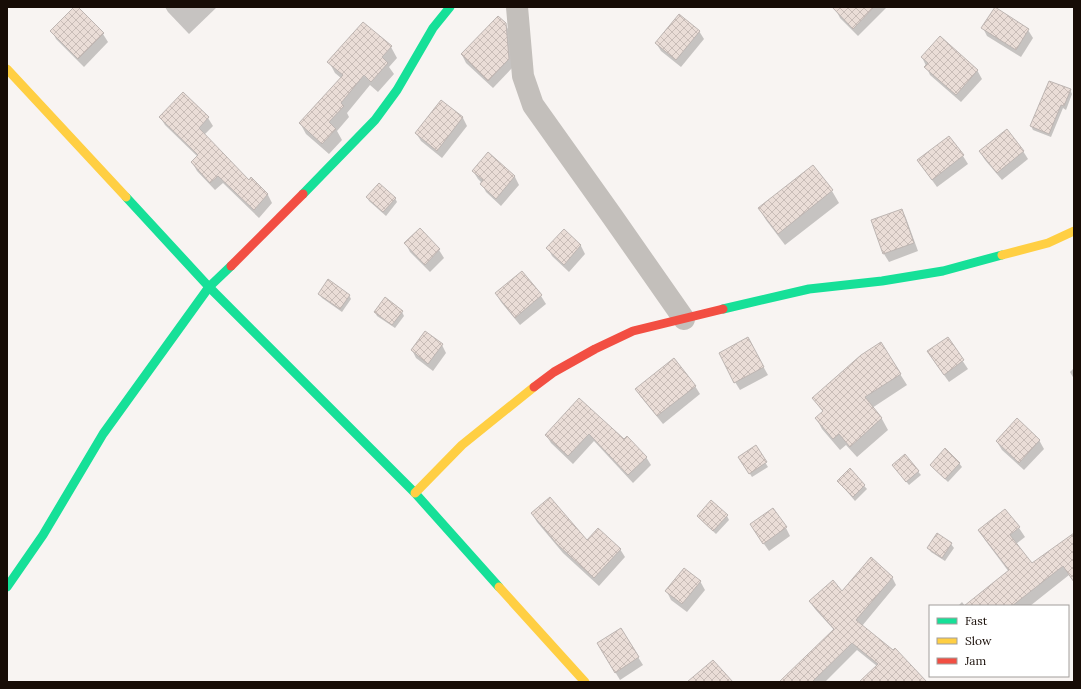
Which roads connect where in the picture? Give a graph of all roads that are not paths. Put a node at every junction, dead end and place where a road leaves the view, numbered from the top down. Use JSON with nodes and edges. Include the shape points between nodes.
{"nodes":[{"id":1,"x":450,"y":7,"type":"edge"},
{"id":2,"x":517,"y":7,"type":"edge"},
{"id":3,"x":7,"y":69,"type":"edge"},
{"id":4,"x":1074,"y":231,"type":"edge"},
{"id":5,"x":209,"y":287,"type":"junction"},
{"id":6,"x":684,"y":319,"type":"junction"},
{"id":7,"x":415,"y":493,"type":"junction"},
{"id":8,"x":7,"y":587,"type":"edge"},
{"id":9,"x":585,"y":682,"type":"edge"}],
"edges":[{"from":1,"to":5,"type":"street","via":[[433,28],[397,90],[375,120],[250,249]]},
{"from":2,"to":6,"type":"street","via":[[523,76],[533,105]]},
{"from":3,"to":5,"type":"street"},
{"from":4,"to":6,"type":"street","via":[[1048,243],[943,271],[809,289]]},
{"from":5,"to":7,"type":"street"},
{"from":5,"to":8,"type":"street","via":[[103,434],[43,535]]},
{"from":6,"to":7,"type":"street","via":[[633,331],[554,372],[462,445]]},
{"from":7,"to":9,"type":"street"}]}
